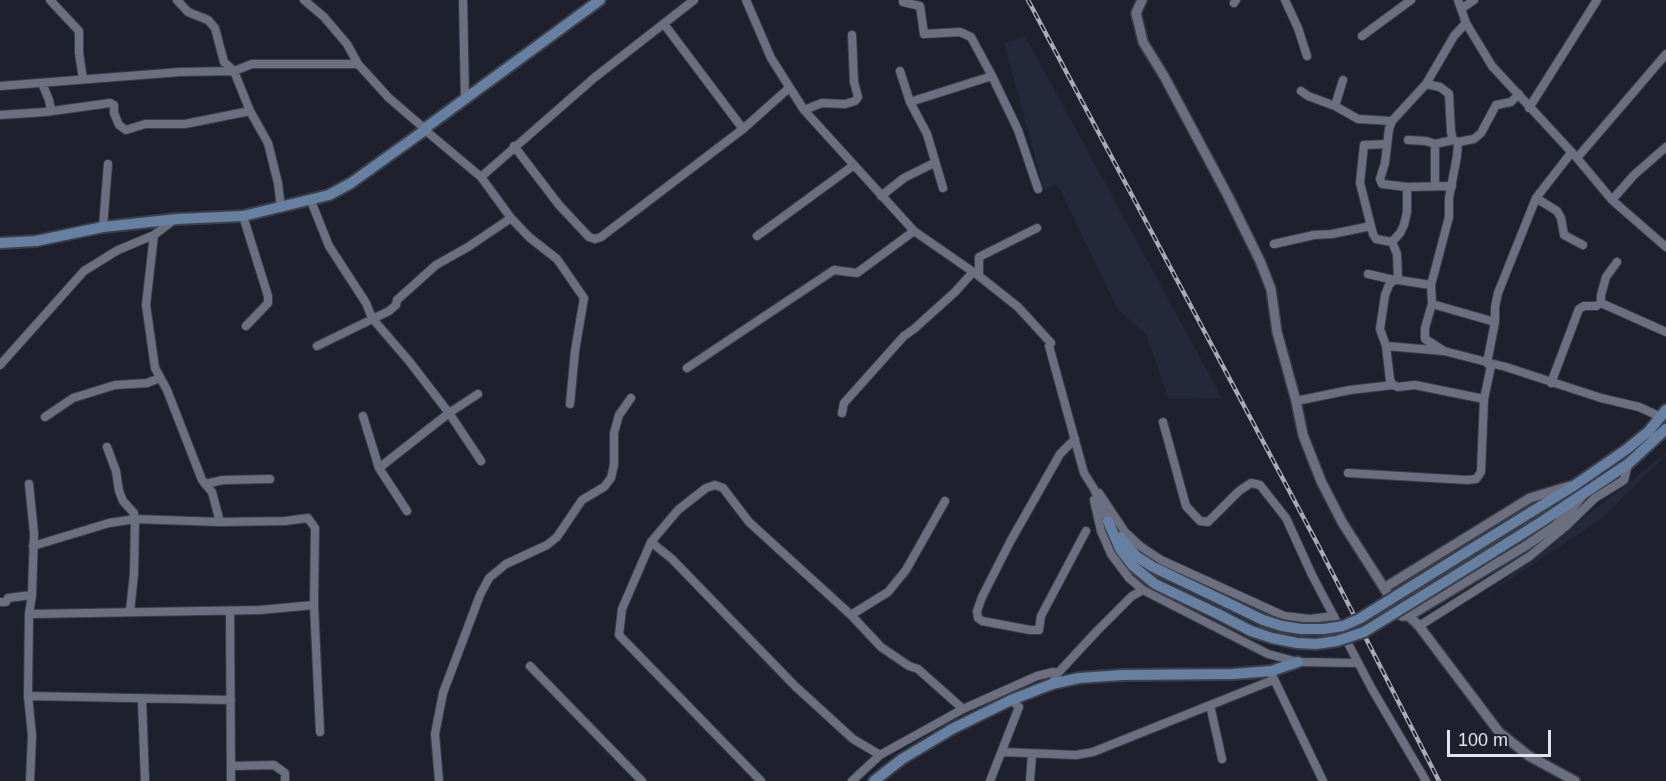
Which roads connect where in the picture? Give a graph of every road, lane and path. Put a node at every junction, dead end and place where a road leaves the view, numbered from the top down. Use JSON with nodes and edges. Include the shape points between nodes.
{"nodes":[{"id":1,"x":50,"y":0,"type":"edge"},
{"id":2,"x":177,"y":0,"type":"edge"},
{"id":3,"x":304,"y":0,"type":"edge"},
{"id":4,"x":463,"y":0,"type":"edge"},
{"id":5,"x":600,"y":0,"type":"edge"},
{"id":6,"x":694,"y":0,"type":"edge"},
{"id":7,"x":746,"y":0,"type":"edge"},
{"id":8,"x":903,"y":0,"type":"edge"},
{"id":9,"x":1142,"y":0,"type":"edge"},
{"id":10,"x":1285,"y":0,"type":"edge"},
{"id":11,"x":1411,"y":0,"type":"edge"},
{"id":12,"x":1458,"y":0,"type":"edge"},
{"id":13,"x":1474,"y":0,"type":"edge"},
{"id":14,"x":1597,"y":0,"type":"edge"},
{"id":15,"x":584,"y":5,"type":"edge"},
{"id":16,"x":1461,"y":9,"type":"junction"},
{"id":17,"x":1466,"y":23,"type":"junction"},
{"id":18,"x":664,"y":24,"type":"junction"},
{"id":19,"x":852,"y":35,"type":"dead end"},
{"id":20,"x":1362,"y":36,"type":"dead end"},
{"id":21,"x":1666,"y":54,"type":"edge"},
{"id":22,"x":1307,"y":56,"type":"dead end"},
{"id":23,"x":358,"y":64,"type":"junction"},
{"id":24,"x":234,"y":71,"type":"junction"},
{"id":25,"x":900,"y":71,"type":"dead end"},
{"id":26,"x":992,"y":76,"type":"junction"},
{"id":27,"x":83,"y":80,"type":"junction"},
{"id":28,"x":1344,"y":80,"type":"dead end"},
{"id":29,"x":42,"y":83,"type":"junction"},
{"id":30,"x":1426,"y":84,"type":"junction"},
{"id":31,"x":0,"y":86,"type":"edge"},
{"id":32,"x":789,"y":88,"type":"junction"},
{"id":33,"x":1301,"y":91,"type":"dead end"},
{"id":34,"x":1519,"y":94,"type":"junction"},
{"id":35,"x":465,"y":99,"type":"junction"},
{"id":36,"x":910,"y":102,"type":"junction"},
{"id":37,"x":1335,"y":106,"type":"junction"},
{"id":38,"x":1529,"y":108,"type":"junction"},
{"id":39,"x":804,"y":110,"type":"junction"},
{"id":40,"x":51,"y":111,"type":"junction"},
{"id":41,"x":250,"y":111,"type":"junction"},
{"id":42,"x":0,"y":115,"type":"edge"},
{"id":43,"x":1392,"y":121,"type":"junction"},
{"id":44,"x":743,"y":129,"type":"junction"},
{"id":45,"x":425,"y":130,"type":"junction"},
{"id":46,"x":1408,"y":140,"type":"dead end"},
{"id":47,"x":1455,"y":141,"type":"junction"},
{"id":48,"x":1387,"y":144,"type":"junction"},
{"id":49,"x":1435,"y":144,"type":"junction"},
{"id":50,"x":514,"y":146,"type":"junction"},
{"id":51,"x":1666,"y":147,"type":"edge"},
{"id":52,"x":1574,"y":155,"type":"junction"},
{"id":53,"x":934,"y":163,"type":"junction"},
{"id":54,"x":108,"y":164,"type":"dead end"},
{"id":55,"x":854,"y":165,"type":"junction"},
{"id":56,"x":481,"y":177,"type":"junction"},
{"id":57,"x":1435,"y":186,"type":"junction"},
{"id":58,"x":1452,"y":186,"type":"junction"},
{"id":59,"x":1407,"y":187,"type":"junction"},
{"id":60,"x":943,"y":188,"type":"dead end"},
{"id":61,"x":1038,"y":189,"type":"dead end"},
{"id":62,"x":881,"y":196,"type":"junction"},
{"id":63,"x":1536,"y":198,"type":"junction"},
{"id":64,"x":1612,"y":200,"type":"junction"},
{"id":65,"x":311,"y":201,"type":"junction"},
{"id":66,"x":281,"y":208,"type":"junction"},
{"id":67,"x":243,"y":216,"type":"junction"},
{"id":68,"x":511,"y":218,"type":"junction"},
{"id":69,"x":177,"y":219,"type":"junction"},
{"id":70,"x":1371,"y":226,"type":"junction"},
{"id":71,"x":103,"y":227,"type":"junction"},
{"id":72,"x":1037,"y":228,"type":"dead end"},
{"id":73,"x":914,"y":231,"type":"junction"},
{"id":74,"x":154,"y":235,"type":"junction"},
{"id":75,"x":757,"y":236,"type":"dead end"},
{"id":76,"x":1392,"y":242,"type":"junction"},
{"id":77,"x":0,"y":243,"type":"edge"},
{"id":78,"x":1274,"y":244,"type":"dead end"},
{"id":79,"x":1583,"y":245,"type":"dead end"},
{"id":80,"x":1666,"y":248,"type":"edge"},
{"id":81,"x":1617,"y":262,"type":"dead end"},
{"id":82,"x":976,"y":274,"type":"junction"},
{"id":83,"x":1368,"y":274,"type":"dead end"},
{"id":84,"x":1396,"y":280,"type":"junction"},
{"id":85,"x":1431,"y":285,"type":"junction"},
{"id":86,"x":1601,"y":303,"type":"junction"},
{"id":87,"x":1432,"y":304,"type":"junction"},
{"id":88,"x":372,"y":318,"type":"junction"},
{"id":89,"x":1495,"y":322,"type":"junction"},
{"id":90,"x":246,"y":326,"type":"dead end"},
{"id":91,"x":1666,"y":332,"type":"edge"},
{"id":92,"x":317,"y":346,"type":"dead end"},
{"id":93,"x":1386,"y":346,"type":"junction"},
{"id":94,"x":1444,"y":351,"type":"junction"},
{"id":95,"x":1487,"y":363,"type":"junction"},
{"id":96,"x":0,"y":365,"type":"edge"},
{"id":97,"x":687,"y":368,"type":"dead end"},
{"id":98,"x":160,"y":378,"type":"junction"},
{"id":99,"x":1551,"y":383,"type":"junction"},
{"id":100,"x":1393,"y":385,"type":"junction"},
{"id":101,"x":478,"y":394,"type":"dead end"},
{"id":102,"x":631,"y":398,"type":"dead end"},
{"id":103,"x":1484,"y":399,"type":"junction"},
{"id":104,"x":1296,"y":401,"type":"junction"},
{"id":105,"x":570,"y":404,"type":"dead end"},
{"id":106,"x":842,"y":412,"type":"dead end"},
{"id":107,"x":449,"y":413,"type":"junction"},
{"id":108,"x":1663,"y":413,"type":"edge"},
{"id":109,"x":363,"y":416,"type":"dead end"},
{"id":110,"x":45,"y":417,"type":"dead end"},
{"id":111,"x":1163,"y":422,"type":"dead end"},
{"id":112,"x":1666,"y":429,"type":"edge"},
{"id":113,"x":1075,"y":439,"type":"junction"},
{"id":114,"x":107,"y":447,"type":"dead end"},
{"id":115,"x":481,"y":461,"type":"dead end"},
{"id":116,"x":1628,"y":464,"type":"junction"},
{"id":117,"x":379,"y":468,"type":"junction"},
{"id":118,"x":1084,"y":473,"type":"junction"},
{"id":119,"x":1348,"y":473,"type":"dead end"},
{"id":120,"x":270,"y":479,"type":"dead end"},
{"id":121,"x":205,"y":483,"type":"junction"},
{"id":122,"x":29,"y":484,"type":"dead end"},
{"id":123,"x":1575,"y":485,"type":"junction"},
{"id":124,"x":1582,"y":495,"type":"junction"},
{"id":125,"x":945,"y":501,"type":"dead end"},
{"id":126,"x":407,"y":511,"type":"dead end"},
{"id":127,"x":135,"y":519,"type":"junction"},
{"id":128,"x":1108,"y":521,"type":"junction"},
{"id":129,"x":220,"y":522,"type":"junction"},
{"id":130,"x":1086,"y":531,"type":"dead end"},
{"id":131,"x":651,"y":542,"type":"junction"},
{"id":132,"x":33,"y":546,"type":"junction"},
{"id":133,"x":1384,"y":588,"type":"junction"},
{"id":134,"x":1143,"y":590,"type":"junction"},
{"id":135,"x":32,"y":595,"type":"junction"},
{"id":136,"x":0,"y":602,"type":"edge"},
{"id":137,"x":314,"y":606,"type":"junction"},
{"id":138,"x":230,"y":611,"type":"junction"},
{"id":139,"x":130,"y":612,"type":"junction"},
{"id":140,"x":29,"y":614,"type":"junction"},
{"id":141,"x":851,"y":615,"type":"junction"},
{"id":142,"x":1334,"y":616,"type":"junction"},
{"id":143,"x":1409,"y":616,"type":"junction"},
{"id":144,"x":1419,"y":626,"type":"junction"},
{"id":145,"x":1298,"y":662,"type":"junction"},
{"id":146,"x":1358,"y":663,"type":"junction"},
{"id":147,"x":530,"y":666,"type":"dead end"},
{"id":148,"x":1058,"y":673,"type":"junction"},
{"id":149,"x":1272,"y":676,"type":"junction"},
{"id":150,"x":1052,"y":684,"type":"junction"},
{"id":151,"x":28,"y":696,"type":"junction"},
{"id":152,"x":142,"y":700,"type":"junction"},
{"id":153,"x":231,"y":700,"type":"junction"},
{"id":154,"x":1011,"y":700,"type":"junction"},
{"id":155,"x":1210,"y":705,"type":"junction"},
{"id":156,"x":963,"y":709,"type":"junction"},
{"id":157,"x":320,"y":732,"type":"dead end"},
{"id":158,"x":1003,"y":752,"type":"junction"},
{"id":159,"x":1032,"y":754,"type":"junction"},
{"id":160,"x":880,"y":755,"type":"junction"},
{"id":161,"x":1222,"y":759,"type":"dead end"},
{"id":162,"x":231,"y":766,"type":"junction"},
{"id":163,"x":30,"y":781,"type":"edge"},
{"id":164,"x":145,"y":781,"type":"edge"},
{"id":165,"x":231,"y":781,"type":"edge"},
{"id":166,"x":285,"y":781,"type":"edge"},
{"id":167,"x":439,"y":781,"type":"edge"},
{"id":168,"x":642,"y":781,"type":"edge"},
{"id":169,"x":761,"y":781,"type":"edge"},
{"id":170,"x":852,"y":781,"type":"edge"},
{"id":171,"x":874,"y":781,"type":"edge"},
{"id":172,"x":990,"y":781,"type":"edge"},
{"id":173,"x":1030,"y":781,"type":"edge"},
{"id":174,"x":1323,"y":781,"type":"edge"},
{"id":175,"x":1425,"y":781,"type":"edge"},
{"id":176,"x":1575,"y":781,"type":"edge"}],
"edges":[{"from":1,"to":27,"type":"street","via":[[79,31]]},
{"from":2,"to":24,"type":"street","via":[[188,12],[208,20],[215,28],[224,62]]},
{"from":3,"to":23,"type":"street","via":[[347,44]]},
{"from":4,"to":35,"type":"street"},
{"from":5,"to":15,"type":"main road"},
{"from":6,"to":18,"type":"street"},
{"from":7,"to":32,"type":"street","via":[[765,47]]},
{"from":8,"to":26,"type":"street","via":[[920,6],[924,34],[960,32],[971,37]]},
{"from":9,"to":104,"type":"street","via":[[1136,14],[1143,42],[1228,196],[1271,289],[1276,332]]},
{"from":10,"to":22,"type":"street"},
{"from":11,"to":20,"type":"street"},
{"from":12,"to":16,"type":"street"},
{"from":13,"to":16,"type":"street"},
{"from":14,"to":38,"type":"street"},
{"from":15,"to":35,"type":"main road"},
{"from":16,"to":17,"type":"street"},
{"from":17,"to":30,"type":"street"},
{"from":17,"to":34,"type":"street","via":[[1492,66]]},
{"from":18,"to":44,"type":"street"},
{"from":18,"to":50,"type":"street"},
{"from":19,"to":39,"type":"street","via":[[858,97],[844,104],[822,103]]},
{"from":21,"to":52,"type":"street"},
{"from":23,"to":24,"type":"street","via":[[252,64]]},
{"from":23,"to":45,"type":"street"},
{"from":24,"to":27,"type":"street"},
{"from":24,"to":41,"type":"street"},
{"from":25,"to":36,"type":"street"},
{"from":26,"to":36,"type":"street"},
{"from":26,"to":61,"type":"street","via":[[1018,130]]},
{"from":27,"to":29,"type":"street"},
{"from":28,"to":37,"type":"street"},
{"from":29,"to":31,"type":"street"},
{"from":29,"to":40,"type":"street"},
{"from":30,"to":43,"type":"street"},
{"from":30,"to":47,"type":"street","via":[[1449,94]]},
{"from":32,"to":39,"type":"street"},
{"from":32,"to":44,"type":"street"},
{"from":33,"to":37,"type":"street"},
{"from":34,"to":38,"type":"street"},
{"from":34,"to":47,"type":"street","via":[[1511,102],[1496,105],[1474,139]]},
{"from":35,"to":45,"type":"main road"},
{"from":36,"to":53,"type":"street","via":[[927,134]]},
{"from":37,"to":43,"type":"street","via":[[1358,119]]},
{"from":38,"to":52,"type":"street"},
{"from":39,"to":55,"type":"street"},
{"from":40,"to":41,"type":"street","via":[[110,103],[119,125],[126,130],[146,124],[185,124]]},
{"from":40,"to":42,"type":"street"},
{"from":41,"to":66,"type":"street","via":[[268,143]]},
{"from":43,"to":48,"type":"street"},
{"from":44,"to":50,"type":"street","via":[[595,239],[559,205]]},
{"from":45,"to":56,"type":"street"},
{"from":45,"to":65,"type":"main road","via":[[351,183]]},
{"from":46,"to":49,"type":"street"},
{"from":47,"to":49,"type":"street"},
{"from":47,"to":58,"type":"street"},
{"from":48,"to":59,"type":"street","via":[[1382,184]]},
{"from":48,"to":70,"type":"street","via":[[1362,148],[1360,183]]},
{"from":49,"to":57,"type":"street"},
{"from":50,"to":56,"type":"street"},
{"from":51,"to":64,"type":"street"},
{"from":52,"to":63,"type":"street"},
{"from":52,"to":64,"type":"street"},
{"from":53,"to":60,"type":"street"},
{"from":53,"to":62,"type":"street","via":[[904,178]]},
{"from":54,"to":71,"type":"street"},
{"from":55,"to":62,"type":"street"},
{"from":55,"to":75,"type":"street"},
{"from":56,"to":68,"type":"street"},
{"from":57,"to":58,"type":"street"},
{"from":57,"to":59,"type":"street"},
{"from":58,"to":85,"type":"street","via":[[1445,237]]},
{"from":59,"to":76,"type":"street","via":[[1404,225]]},
{"from":62,"to":73,"type":"street"},
{"from":63,"to":79,"type":"street","via":[[1557,212],[1564,235]]},
{"from":63,"to":89,"type":"street","via":[[1498,293]]},
{"from":64,"to":80,"type":"street"},
{"from":65,"to":66,"type":"main road"},
{"from":65,"to":88,"type":"street","via":[[329,246]]},
{"from":66,"to":67,"type":"main road"},
{"from":67,"to":69,"type":"main road"},
{"from":67,"to":90,"type":"street","via":[[268,296],[268,303]]},
{"from":68,"to":88,"type":"street","via":[[436,265],[396,305]]},
{"from":68,"to":105,"type":"street","via":[[557,259],[584,298]]},
{"from":69,"to":71,"type":"main road"},
{"from":69,"to":74,"type":"street"},
{"from":70,"to":76,"type":"street","via":[[1376,239]]},
{"from":70,"to":78,"type":"street"},
{"from":71,"to":77,"type":"main road","via":[[36,241]]},
{"from":72,"to":82,"type":"street","via":[[978,257]]},
{"from":73,"to":82,"type":"street"},
{"from":73,"to":97,"type":"street","via":[[857,273],[834,270]]},
{"from":74,"to":96,"type":"street","via":[[118,250],[84,271]]},
{"from":74,"to":98,"type":"street","via":[[146,306]]},
{"from":76,"to":84,"type":"street","via":[[1398,259]]},
{"from":81,"to":86,"type":"street","via":[[1606,277]]},
{"from":82,"to":106,"type":"street","via":[[904,336],[844,403]]},
{"from":82,"to":113,"type":"street","via":[[1018,307],[1051,343]]},
{"from":83,"to":84,"type":"street"},
{"from":84,"to":85,"type":"street"},
{"from":84,"to":93,"type":"street","via":[[1385,295],[1380,329]]},
{"from":85,"to":87,"type":"street"},
{"from":86,"to":91,"type":"street"},
{"from":86,"to":99,"type":"street","via":[[1579,309]]},
{"from":87,"to":89,"type":"street"},
{"from":87,"to":94,"type":"street","via":[[1425,339]]},
{"from":88,"to":92,"type":"street"},
{"from":88,"to":107,"type":"street"},
{"from":89,"to":95,"type":"street"},
{"from":93,"to":94,"type":"street"},
{"from":93,"to":100,"type":"street"},
{"from":94,"to":95,"type":"street"},
{"from":95,"to":99,"type":"street"},
{"from":95,"to":103,"type":"street","via":[[1491,366]]},
{"from":98,"to":110,"type":"street","via":[[115,385],[73,398]]},
{"from":98,"to":121,"type":"street"},
{"from":99,"to":108,"type":"street"},
{"from":100,"to":103,"type":"street","via":[[1415,385]]},
{"from":100,"to":104,"type":"street"},
{"from":101,"to":107,"type":"street"},
{"from":102,"to":167,"type":"street","via":[[619,415],[614,434],[611,478],[582,500],[557,537],[506,564],[489,578],[480,595],[443,693],[435,734]]},
{"from":103,"to":119,"type":"street","via":[[1481,472],[1476,478]]},
{"from":104,"to":133,"type":"street","via":[[1320,482]]},
{"from":107,"to":115,"type":"street"},
{"from":107,"to":117,"type":"street"},
{"from":108,"to":123,"type":"main road","via":[[1627,449]]},
{"from":109,"to":117,"type":"street"},
{"from":111,"to":142,"type":"street","via":[[1186,506],[1200,521],[1208,522],[1245,485],[1260,485],[1286,518]]},
{"from":112,"to":116,"type":"main road"},
{"from":113,"to":118,"type":"street"},
{"from":113,"to":130,"type":"street","via":[[1060,454],[1010,542],[982,597],[978,618],[1039,630],[1046,607]]},
{"from":114,"to":127,"type":"street","via":[[119,491]]},
{"from":116,"to":124,"type":"main road"},
{"from":116,"to":144,"type":"street","via":[[1624,480],[1595,498],[1530,556]]},
{"from":117,"to":126,"type":"street"},
{"from":118,"to":128,"type":"street"},
{"from":118,"to":134,"type":"street","via":[[1111,554],[1129,579]]},
{"from":118,"to":142,"type":"street","via":[[1125,531],[1161,560],[1284,616]]},
{"from":120,"to":121,"type":"street"},
{"from":121,"to":129,"type":"street","via":[[212,492]]},
{"from":122,"to":132,"type":"street"},
{"from":123,"to":128,"type":"main road","bridge":true,"via":[[1375,610],[1343,626],[1324,629],[1301,629],[1263,620],[1164,572],[1136,556]]},
{"from":123,"to":133,"type":"street","via":[[1530,498]]},
{"from":124,"to":128,"type":"main road","bridge":true,"via":[[1364,633],[1316,644],[1251,631],[1155,584],[1120,549]]},
{"from":124,"to":143,"type":"street","via":[[1555,526]]},
{"from":125,"to":141,"type":"street","via":[[906,570],[888,592]]},
{"from":127,"to":129,"type":"street"},
{"from":127,"to":132,"type":"street"},
{"from":127,"to":139,"type":"street"},
{"from":129,"to":137,"type":"street","via":[[308,518],[315,528]]},
{"from":131,"to":141,"type":"street","via":[[678,510],[715,484],[723,488],[749,522]]},
{"from":131,"to":160,"type":"street","via":[[795,687],[853,739]]},
{"from":131,"to":169,"type":"street","via":[[622,609],[619,635]]},
{"from":132,"to":135,"type":"street"},
{"from":133,"to":143,"type":"street","via":[[1402,616]]},
{"from":134,"to":145,"type":"street","via":[[1268,654]]},
{"from":134,"to":148,"type":"street","via":[[1132,596]]},
{"from":135,"to":136,"type":"street"},
{"from":135,"to":140,"type":"street"},
{"from":137,"to":138,"type":"street"},
{"from":137,"to":157,"type":"street"},
{"from":138,"to":139,"type":"street"},
{"from":138,"to":153,"type":"street"},
{"from":139,"to":140,"type":"street"},
{"from":140,"to":151,"type":"street"},
{"from":141,"to":156,"type":"street","via":[[881,646],[918,669]]},
{"from":142,"to":146,"type":"street"},
{"from":143,"to":144,"type":"street"},
{"from":144,"to":176,"type":"street","via":[[1499,732],[1530,756]]},
{"from":145,"to":146,"type":"street"},
{"from":145,"to":149,"type":"main road"},
{"from":146,"to":175,"type":"street"},
{"from":147,"to":168,"type":"street"},
{"from":148,"to":150,"type":"street"},
{"from":148,"to":156,"type":"street","via":[[1037,676]]},
{"from":149,"to":150,"type":"main road","via":[[1122,675]]},
{"from":149,"to":155,"type":"street"},
{"from":149,"to":174,"type":"street"},
{"from":150,"to":154,"type":"main road"},
{"from":151,"to":152,"type":"street"},
{"from":151,"to":163,"type":"street","via":[[32,735]]},
{"from":152,"to":153,"type":"street"},
{"from":152,"to":164,"type":"street"},
{"from":153,"to":162,"type":"street"},
{"from":154,"to":158,"type":"street","via":[[1019,707]]},
{"from":154,"to":171,"type":"main road","via":[[952,729]]},
{"from":155,"to":159,"type":"street","via":[[1093,752]]},
{"from":155,"to":161,"type":"street"},
{"from":156,"to":160,"type":"street"},
{"from":158,"to":159,"type":"street"},
{"from":158,"to":172,"type":"street"},
{"from":159,"to":173,"type":"street"},
{"from":160,"to":170,"type":"street"},
{"from":162,"to":165,"type":"street"},
{"from":162,"to":166,"type":"street","via":[[274,765],[285,773]]}]}
